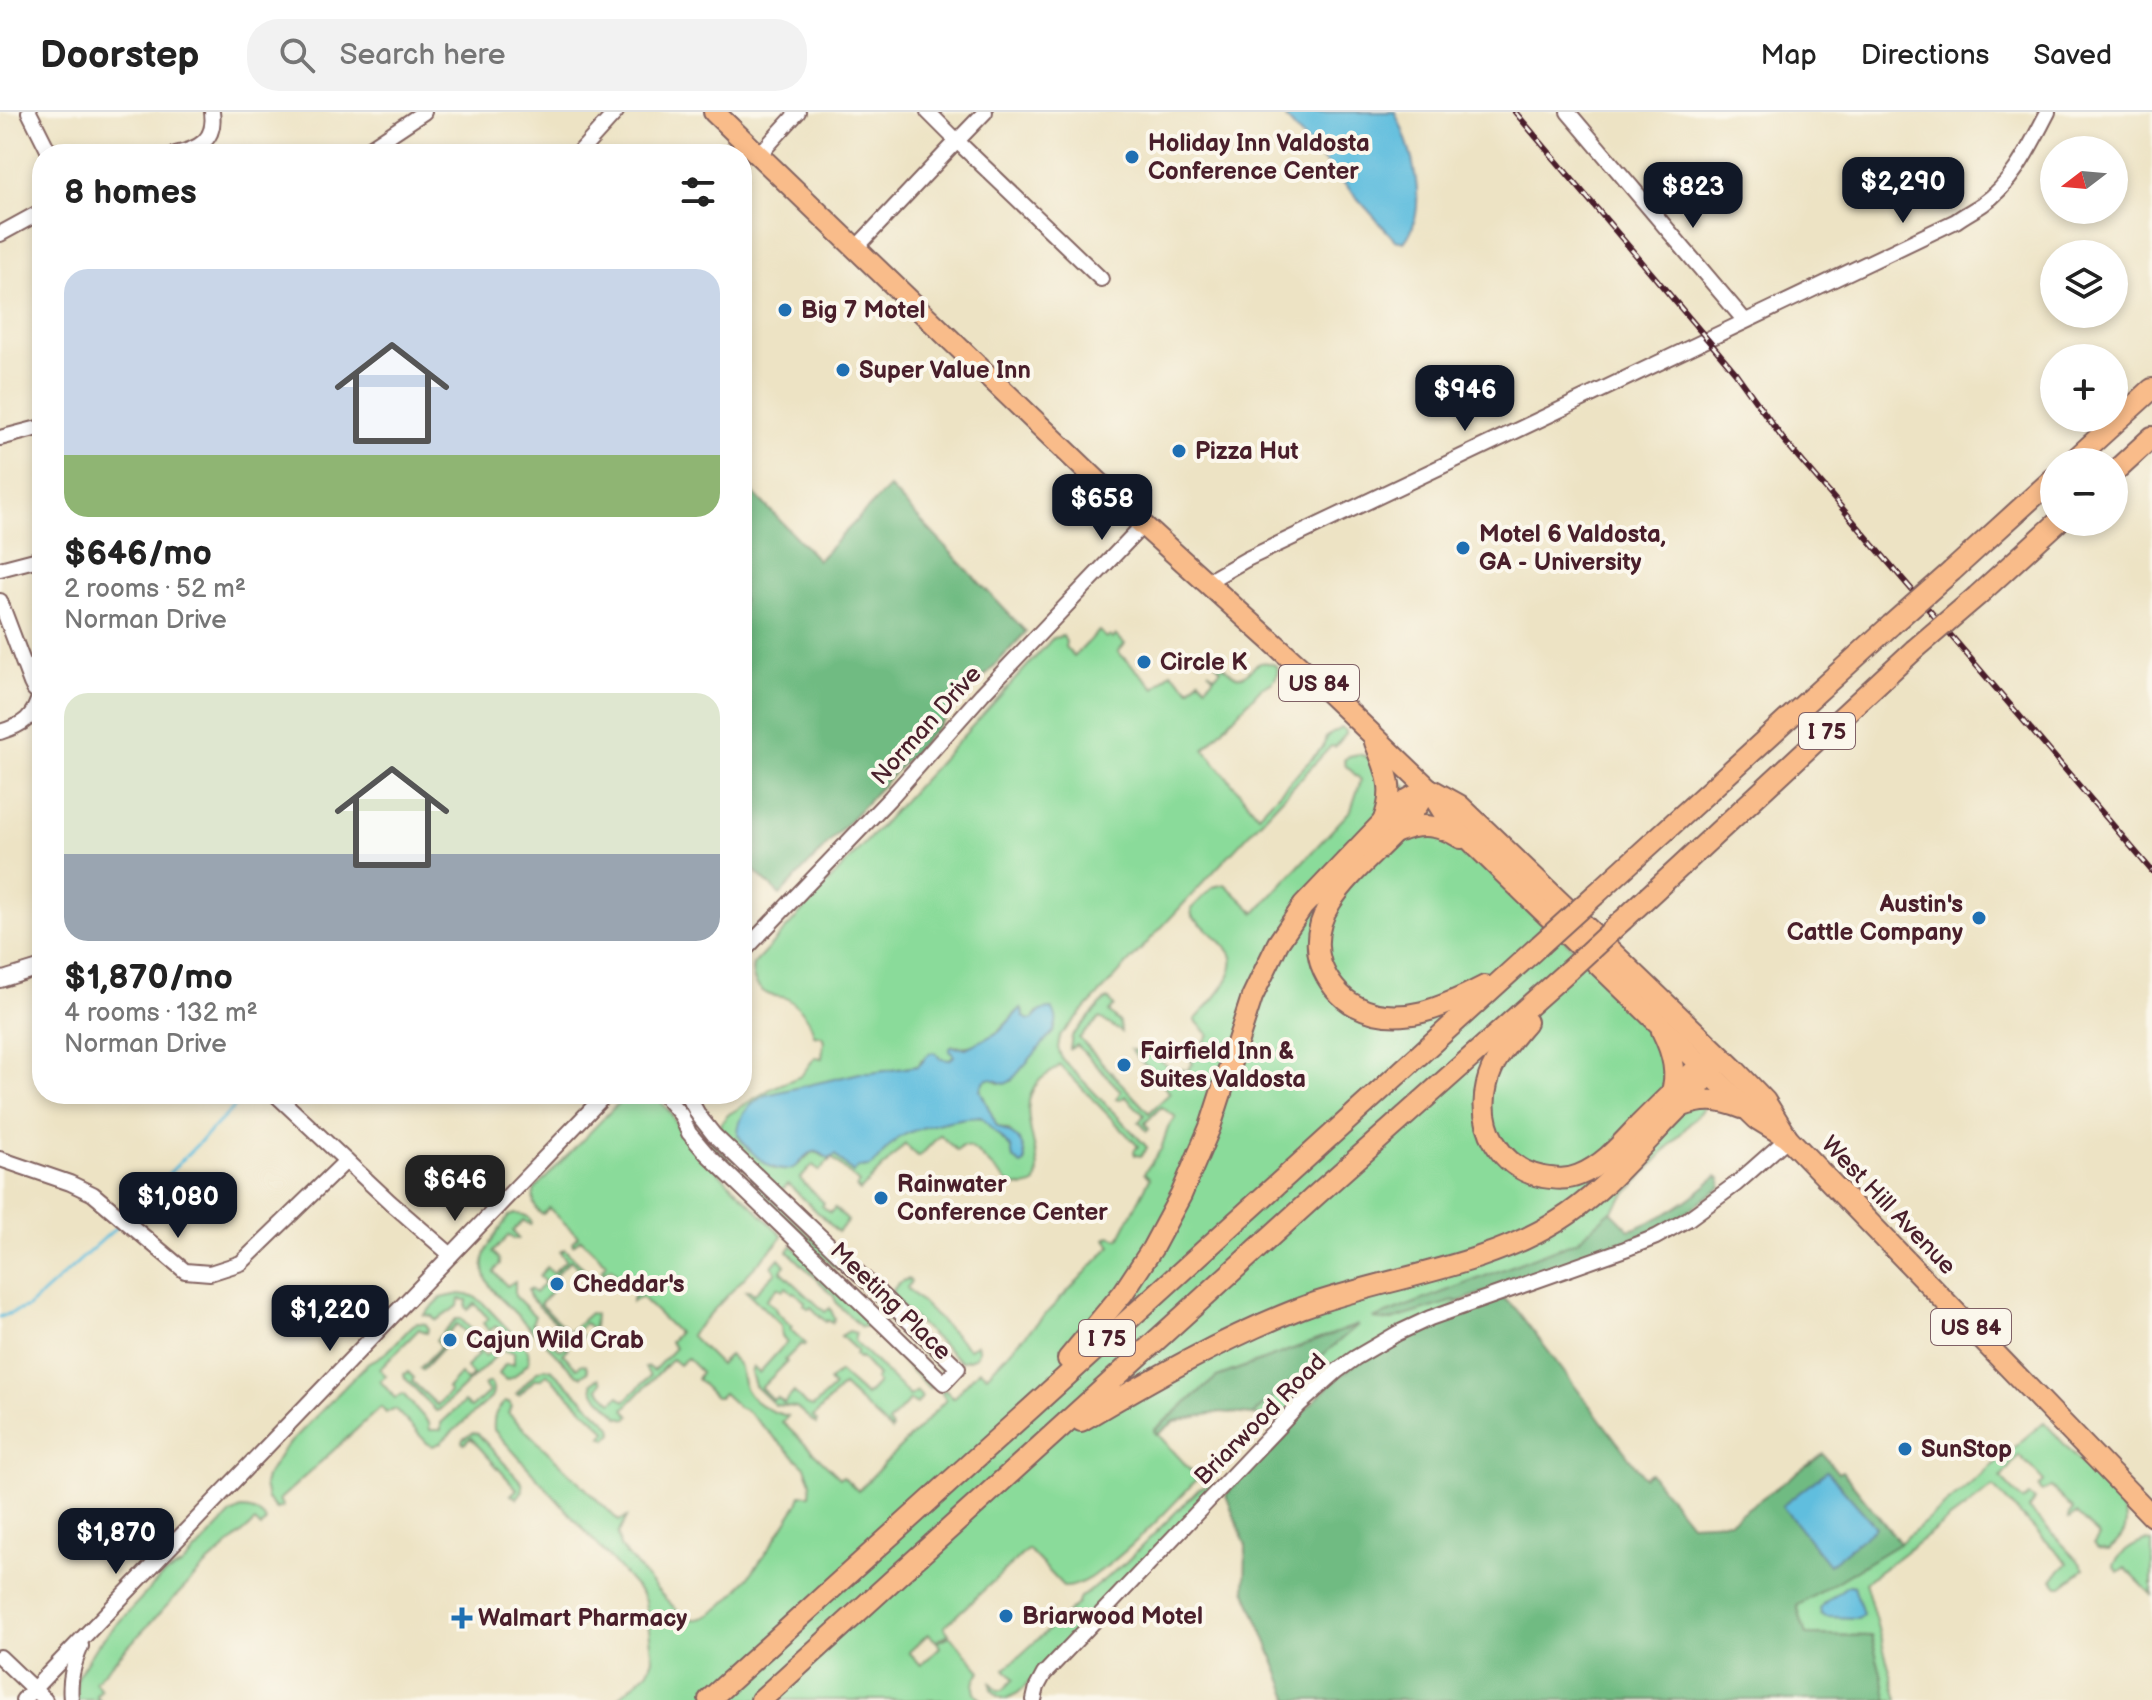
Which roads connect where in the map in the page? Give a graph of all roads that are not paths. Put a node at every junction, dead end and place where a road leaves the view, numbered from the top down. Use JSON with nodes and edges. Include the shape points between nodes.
{"nodes":[{"id":1,"x":29,"y":112,"type":"edge"},
{"id":2,"x":212,"y":112,"type":"edge"},
{"id":3,"x":424,"y":112,"type":"edge"},
{"id":4,"x":616,"y":112,"type":"edge"},
{"id":5,"x":714,"y":112,"type":"edge"},
{"id":6,"x":798,"y":112,"type":"edge"},
{"id":7,"x":928,"y":112,"type":"edge"},
{"id":8,"x":985,"y":112,"type":"edge"},
{"id":9,"x":1568,"y":112,"type":"edge"},
{"id":10,"x":2048,"y":112,"type":"edge"},
{"id":11,"x":957,"y":141,"type":"junction"},
{"id":12,"x":45,"y":144,"type":"edge"},
{"id":13,"x":201,"y":144,"type":"edge"},
{"id":14,"x":376,"y":144,"type":"edge"},
{"id":15,"x":587,"y":144,"type":"edge"},
{"id":16,"x":747,"y":144,"type":"edge"},
{"id":17,"x":752,"y":148,"type":"edge"},
{"id":18,"x":759,"y":155,"type":"junction"},
{"id":19,"x":32,"y":216,"type":"edge"},
{"id":20,"x":0,"y":234,"type":"edge"},
{"id":21,"x":856,"y":248,"type":"junction"},
{"id":22,"x":1101,"y":279,"type":"dead end"},
{"id":23,"x":1745,"y":321,"type":"junction"},
{"id":24,"x":2152,"y":389,"type":"edge"},
{"id":25,"x":32,"y":430,"type":"edge"},
{"id":26,"x":2152,"y":437,"type":"edge"},
{"id":27,"x":0,"y":438,"type":"edge"},
{"id":28,"x":2087,"y":448,"type":"edge"},
{"id":29,"x":2128,"y":459,"type":"edge"},
{"id":30,"x":2040,"y":491,"type":"edge"},
{"id":31,"x":1143,"y":525,"type":"junction"},
{"id":32,"x":2043,"y":536,"type":"edge"},
{"id":33,"x":32,"y":561,"type":"edge"},
{"id":34,"x":0,"y":569,"type":"edge"},
{"id":35,"x":1205,"y":583,"type":"junction"},
{"id":36,"x":0,"y":601,"type":"edge"},
{"id":37,"x":32,"y":685,"type":"edge"},
{"id":38,"x":32,"y":714,"type":"edge"},
{"id":39,"x":0,"y":732,"type":"edge"},
{"id":40,"x":1372,"y":734,"type":"junction"},
{"id":41,"x":1428,"y":788,"type":"junction"},
{"id":42,"x":1388,"y":828,"type":"junction"},
{"id":43,"x":1477,"y":847,"type":"junction"},
{"id":44,"x":752,"y":943,"type":"edge"},
{"id":45,"x":32,"y":970,"type":"edge"},
{"id":46,"x":1569,"y":970,"type":"junction"},
{"id":47,"x":1506,"y":976,"type":"junction"},
{"id":48,"x":0,"y":980,"type":"edge"},
{"id":49,"x":1657,"y":1021,"type":"junction"},
{"id":50,"x":1711,"y":1065,"type":"junction"},
{"id":51,"x":1674,"y":1101,"type":"junction"},
{"id":52,"x":286,"y":1104,"type":"edge"},
{"id":53,"x":596,"y":1104,"type":"edge"},
{"id":54,"x":672,"y":1104,"type":"edge"},
{"id":55,"x":692,"y":1104,"type":"edge"},
{"id":56,"x":1747,"y":1110,"type":"junction"},
{"id":57,"x":1788,"y":1138,"type":"junction"},
{"id":58,"x":0,"y":1159,"type":"edge"},
{"id":59,"x":346,"y":1161,"type":"junction"},
{"id":60,"x":451,"y":1255,"type":"junction"},
{"id":61,"x":1005,"y":1430,"type":"junction"},
{"id":62,"x":1043,"y":1444,"type":"junction"},
{"id":63,"x":2152,"y":1516,"type":"edge"},
{"id":64,"x":85,"y":1636,"type":"junction"},
{"id":65,"x":0,"y":1657,"type":"edge"},
{"id":66,"x":28,"y":1694,"type":"edge"},
{"id":67,"x":45,"y":1700,"type":"edge"},
{"id":68,"x":71,"y":1700,"type":"edge"},
{"id":69,"x":709,"y":1700,"type":"edge"},
{"id":70,"x":761,"y":1700,"type":"edge"},
{"id":71,"x":1034,"y":1700,"type":"edge"}],
"edges":[{"from":1,"to":12,"type":"street"},
{"from":2,"to":13,"type":"street"},
{"from":3,"to":14,"type":"street"},
{"from":4,"to":15,"type":"street"},
{"from":5,"to":16,"type":"highway","name":"West Hill Avenue","number":"US 84"},
{"from":6,"to":18,"type":"street"},
{"from":7,"to":11,"type":"street"},
{"from":8,"to":11,"type":"street"},
{"from":9,"to":23,"type":"street"},
{"from":10,"to":23,"type":"street","via":[[2022,161],[1982,204]]},
{"from":11,"to":21,"type":"street"},
{"from":11,"to":22,"type":"street"},
{"from":17,"to":18,"type":"highway","name":"West Hill Avenue","number":"US 84"},
{"from":18,"to":21,"type":"highway","name":"West Hill Avenue","number":"US 84"},
{"from":19,"to":20,"type":"street"},
{"from":21,"to":31,"type":"highway","name":"West Hill Avenue","number":"US 84"},
{"from":23,"to":35,"type":"street"},
{"from":24,"to":28,"type":"highway"},
{"from":25,"to":27,"type":"street"},
{"from":26,"to":29,"type":"highway"},
{"from":30,"to":47,"type":"highway","number":"I 75","bridge":true},
{"from":31,"to":35,"type":"highway","name":"West Hill Avenue","number":"US 84"},
{"from":31,"to":44,"type":"street","name":"Norman Drive"},
{"from":32,"to":46,"type":"highway","number":"I 75","bridge":true},
{"from":33,"to":34,"type":"street"},
{"from":35,"to":40,"type":"highway","name":"West Hill Avenue","number":"US 84"},
{"from":36,"to":37,"type":"street"},
{"from":38,"to":39,"type":"street"},
{"from":40,"to":41,"type":"highway","name":"West Hill Avenue","number":"US 84"},
{"from":40,"to":42,"type":"highway","via":[[1388,775]]},
{"from":41,"to":42,"type":"highway","via":[[1409,799]]},
{"from":41,"to":43,"type":"highway","name":"West Hill Avenue","number":"US 84","via":[[1445,815]]},
{"from":41,"to":50,"type":"highway","name":"West Hill Avenue","number":"US 84","via":[[1459,805]]},
{"from":42,"to":43,"type":"highway","via":[[1437,826]]},
{"from":42,"to":47,"type":"highway","via":[[1326,908],[1319,928],[1318,950],[1333,987],[1364,1010],[1409,1015],[1445,1005]]},
{"from":42,"to":61,"type":"highway","via":[[1303,906],[1268,960],[1196,1163],[1152,1249],[1105,1315]]},
{"from":43,"to":49,"type":"highway","name":"West Hill Avenue","number":"US 84"},
{"from":45,"to":48,"type":"street"},
{"from":46,"to":51,"type":"highway","via":[[1500,1055],[1487,1082],[1486,1126],[1502,1154],[1518,1168],[1540,1176],[1561,1179],[1581,1174]]},
{"from":46,"to":62,"type":"highway","number":"I 75"},
{"from":47,"to":61,"type":"highway","number":"I 75"},
{"from":49,"to":50,"type":"highway","name":"West Hill Avenue","number":"US 84"},
{"from":49,"to":51,"type":"highway","via":[[1675,1068]]},
{"from":50,"to":51,"type":"highway"},
{"from":50,"to":56,"type":"highway","name":"West Hill Avenue","number":"US 84"},
{"from":50,"to":57,"type":"highway","name":"West Hill Avenue","number":"US 84","via":[[1765,1101]]},
{"from":51,"to":56,"type":"highway","via":[[1707,1099]]},
{"from":51,"to":62,"type":"highway","via":[[1617,1173],[1589,1199],[1533,1235],[1251,1328]]},
{"from":52,"to":59,"type":"street"},
{"from":53,"to":60,"type":"street"},
{"from":54,"to":55,"type":"street","name":"Meeting Place","via":[[706,1153],[944,1383],[958,1368],[714,1135]]},
{"from":56,"to":57,"type":"highway","name":"West Hill Avenue","number":"US 84"},
{"from":57,"to":63,"type":"highway","name":"West Hill Avenue","number":"US 84"},
{"from":57,"to":71,"type":"street","name":"Briarwood Road","via":[[1709,1205],[1656,1237],[1430,1318],[1337,1371],[1044,1674]]},
{"from":58,"to":59,"type":"street","via":[[93,1194],[185,1271],[210,1273],[241,1263]]},
{"from":59,"to":60,"type":"street"},
{"from":60,"to":64,"type":"street"},
{"from":61,"to":69,"type":"highway","number":"I 75"},
{"from":62,"to":70,"type":"highway","number":"I 75"},
{"from":64,"to":66,"type":"street"},
{"from":64,"to":68,"type":"street","via":[[73,1665]]},
{"from":65,"to":66,"type":"street"},
{"from":66,"to":67,"type":"street"}]}
